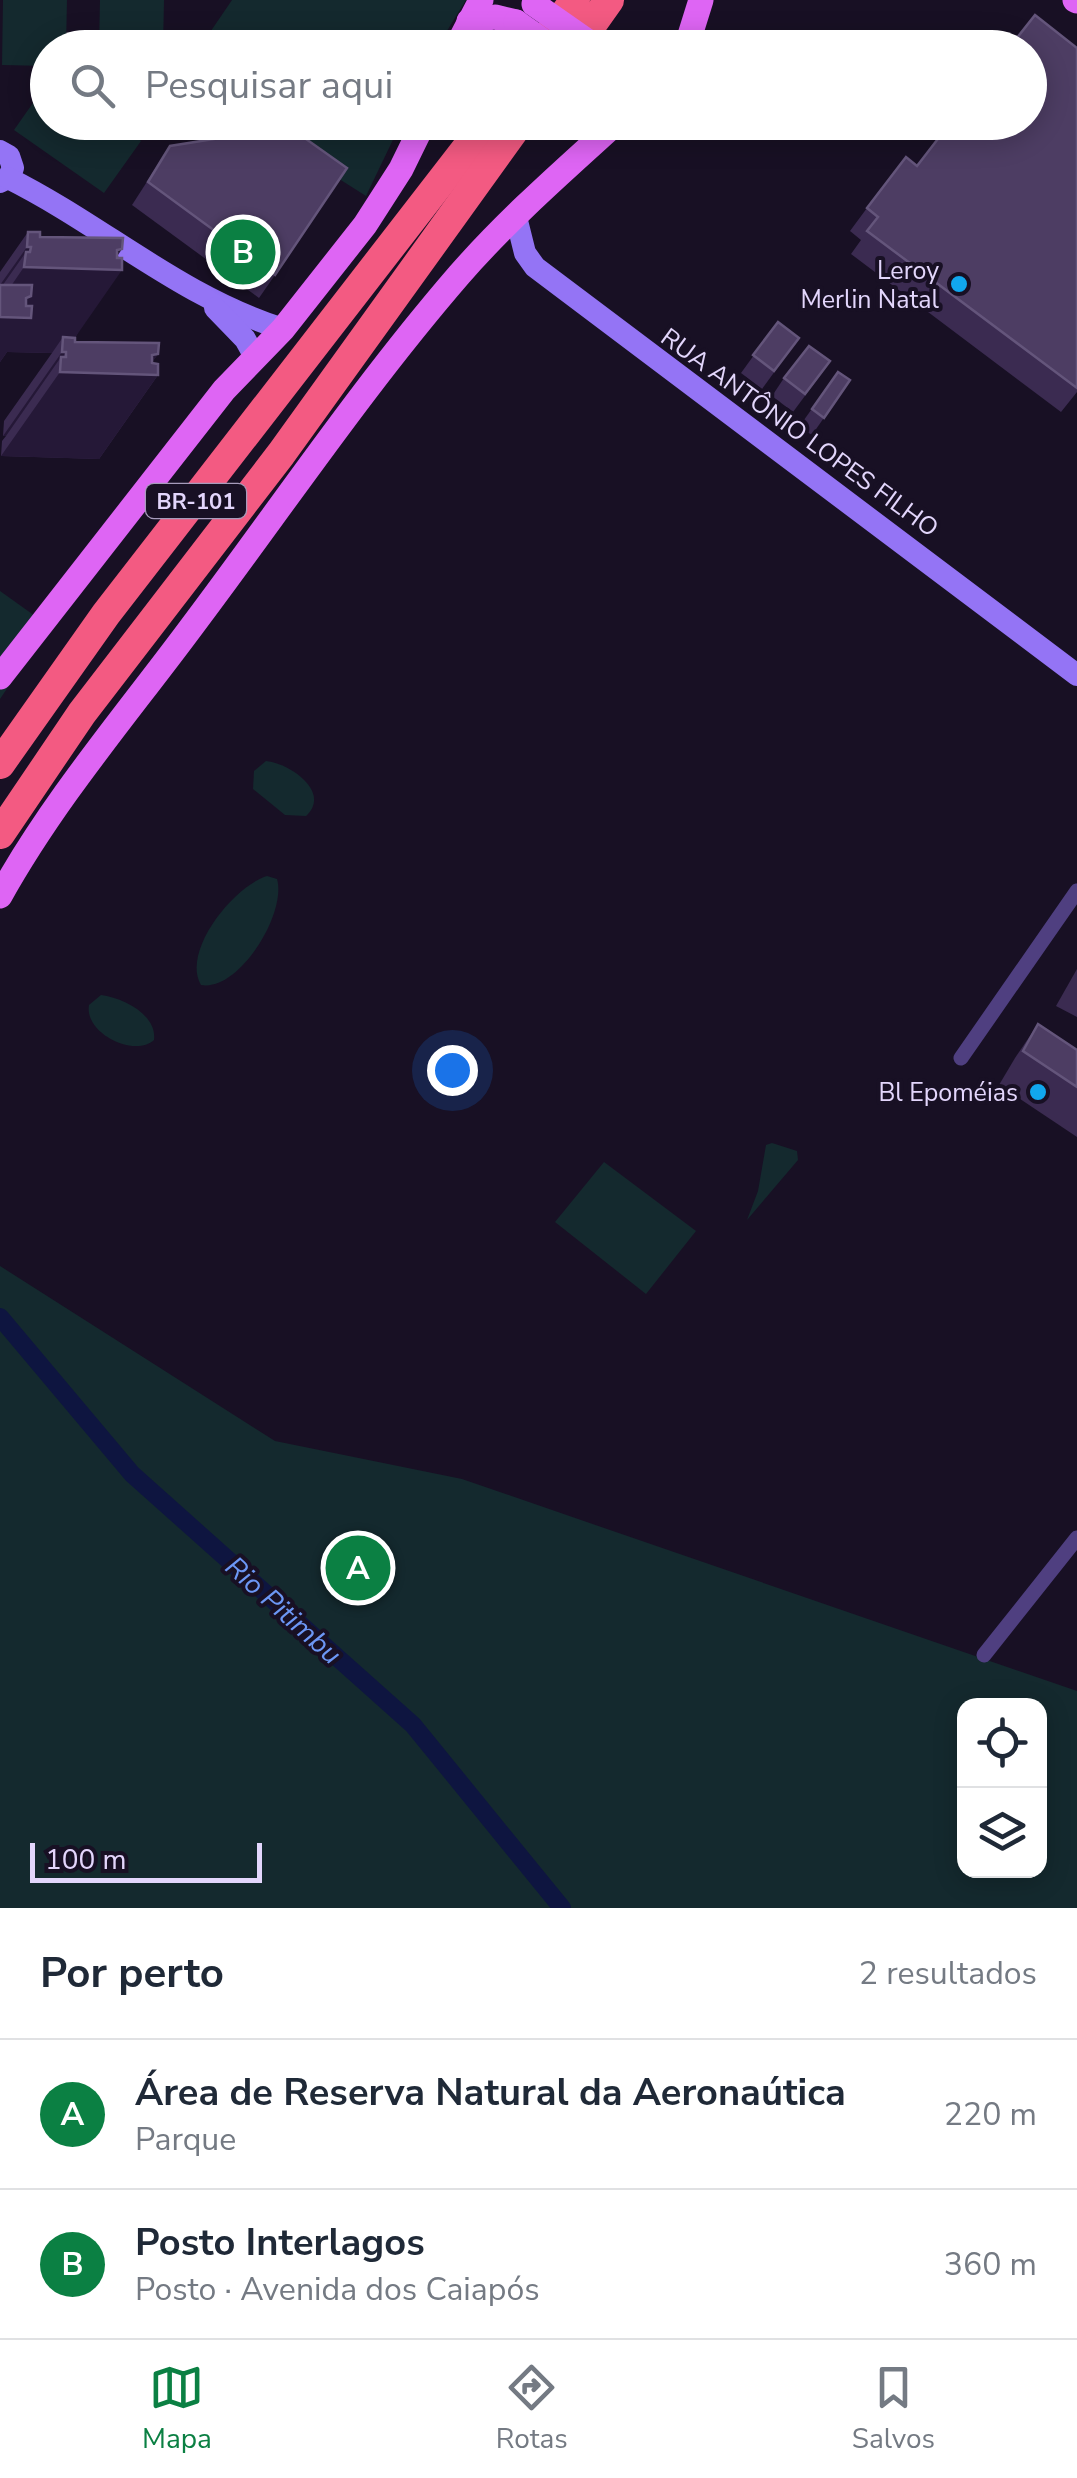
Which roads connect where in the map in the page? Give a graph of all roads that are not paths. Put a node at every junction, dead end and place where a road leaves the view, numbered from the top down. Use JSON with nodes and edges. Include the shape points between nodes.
{"nodes":[{"id":1,"x":575,"y":0,"type":"edge"},
{"id":2,"x":609,"y":0,"type":"edge"},
{"id":3,"x":701,"y":0,"type":"edge"},
{"id":4,"x":527,"y":9,"type":"edge"},
{"id":5,"x":475,"y":11,"type":"edge"},
{"id":6,"x":553,"y":30,"type":"edge"},
{"id":7,"x":565,"y":30,"type":"edge"},
{"id":8,"x":588,"y":30,"type":"edge"},
{"id":9,"x":690,"y":30,"type":"edge"},
{"id":10,"x":415,"y":140,"type":"edge"},
{"id":11,"x":473,"y":140,"type":"edge"},
{"id":12,"x":507,"y":140,"type":"edge"},
{"id":13,"x":597,"y":140,"type":"edge"},
{"id":14,"x":5,"y":170,"type":"edge"},
{"id":15,"x":516,"y":216,"type":"junction"},
{"id":16,"x":206,"y":299,"type":"junction"},
{"id":17,"x":283,"y":329,"type":"junction"},
{"id":18,"x":254,"y":357,"type":"junction"},
{"id":19,"x":1077,"y":674,"type":"edge"},
{"id":20,"x":0,"y":677,"type":"edge"},
{"id":21,"x":0,"y":764,"type":"edge"},
{"id":22,"x":0,"y":834,"type":"edge"},
{"id":23,"x":1077,"y":890,"type":"edge"},
{"id":24,"x":0,"y":896,"type":"edge"},
{"id":25,"x":961,"y":1058,"type":"dead end"},
{"id":26,"x":1077,"y":1538,"type":"edge"},
{"id":27,"x":984,"y":1655,"type":"dead end"}],
"edges":[{"from":1,"to":6,"type":"highway"},
{"from":2,"to":8,"type":"highway"},
{"from":3,"to":9,"type":"main road"},
{"from":4,"to":5,"type":"main road","via":[[495,16]]},
{"from":4,"to":7,"type":"main road","bridge":true},
{"from":10,"to":17,"type":"main road","via":[[365,226]]},
{"from":11,"to":21,"type":"highway","number":"BR-101","via":[[106,614]]},
{"from":12,"to":22,"type":"highway","number":"BR-101","via":[[82,713]]},
{"from":13,"to":15,"type":"main road"},
{"from":14,"to":16,"type":"street"},
{"from":15,"to":19,"type":"street","name":"RUA ANTÔNIO LOPES FILHO","via":[[535,267]]},
{"from":15,"to":24,"type":"main road","via":[[376,378],[74,781]]},
{"from":16,"to":17,"type":"street"},
{"from":16,"to":18,"type":"street"},
{"from":17,"to":18,"type":"main road"},
{"from":18,"to":20,"type":"main road"},
{"from":23,"to":25,"type":"street"},
{"from":26,"to":27,"type":"street"}]}
